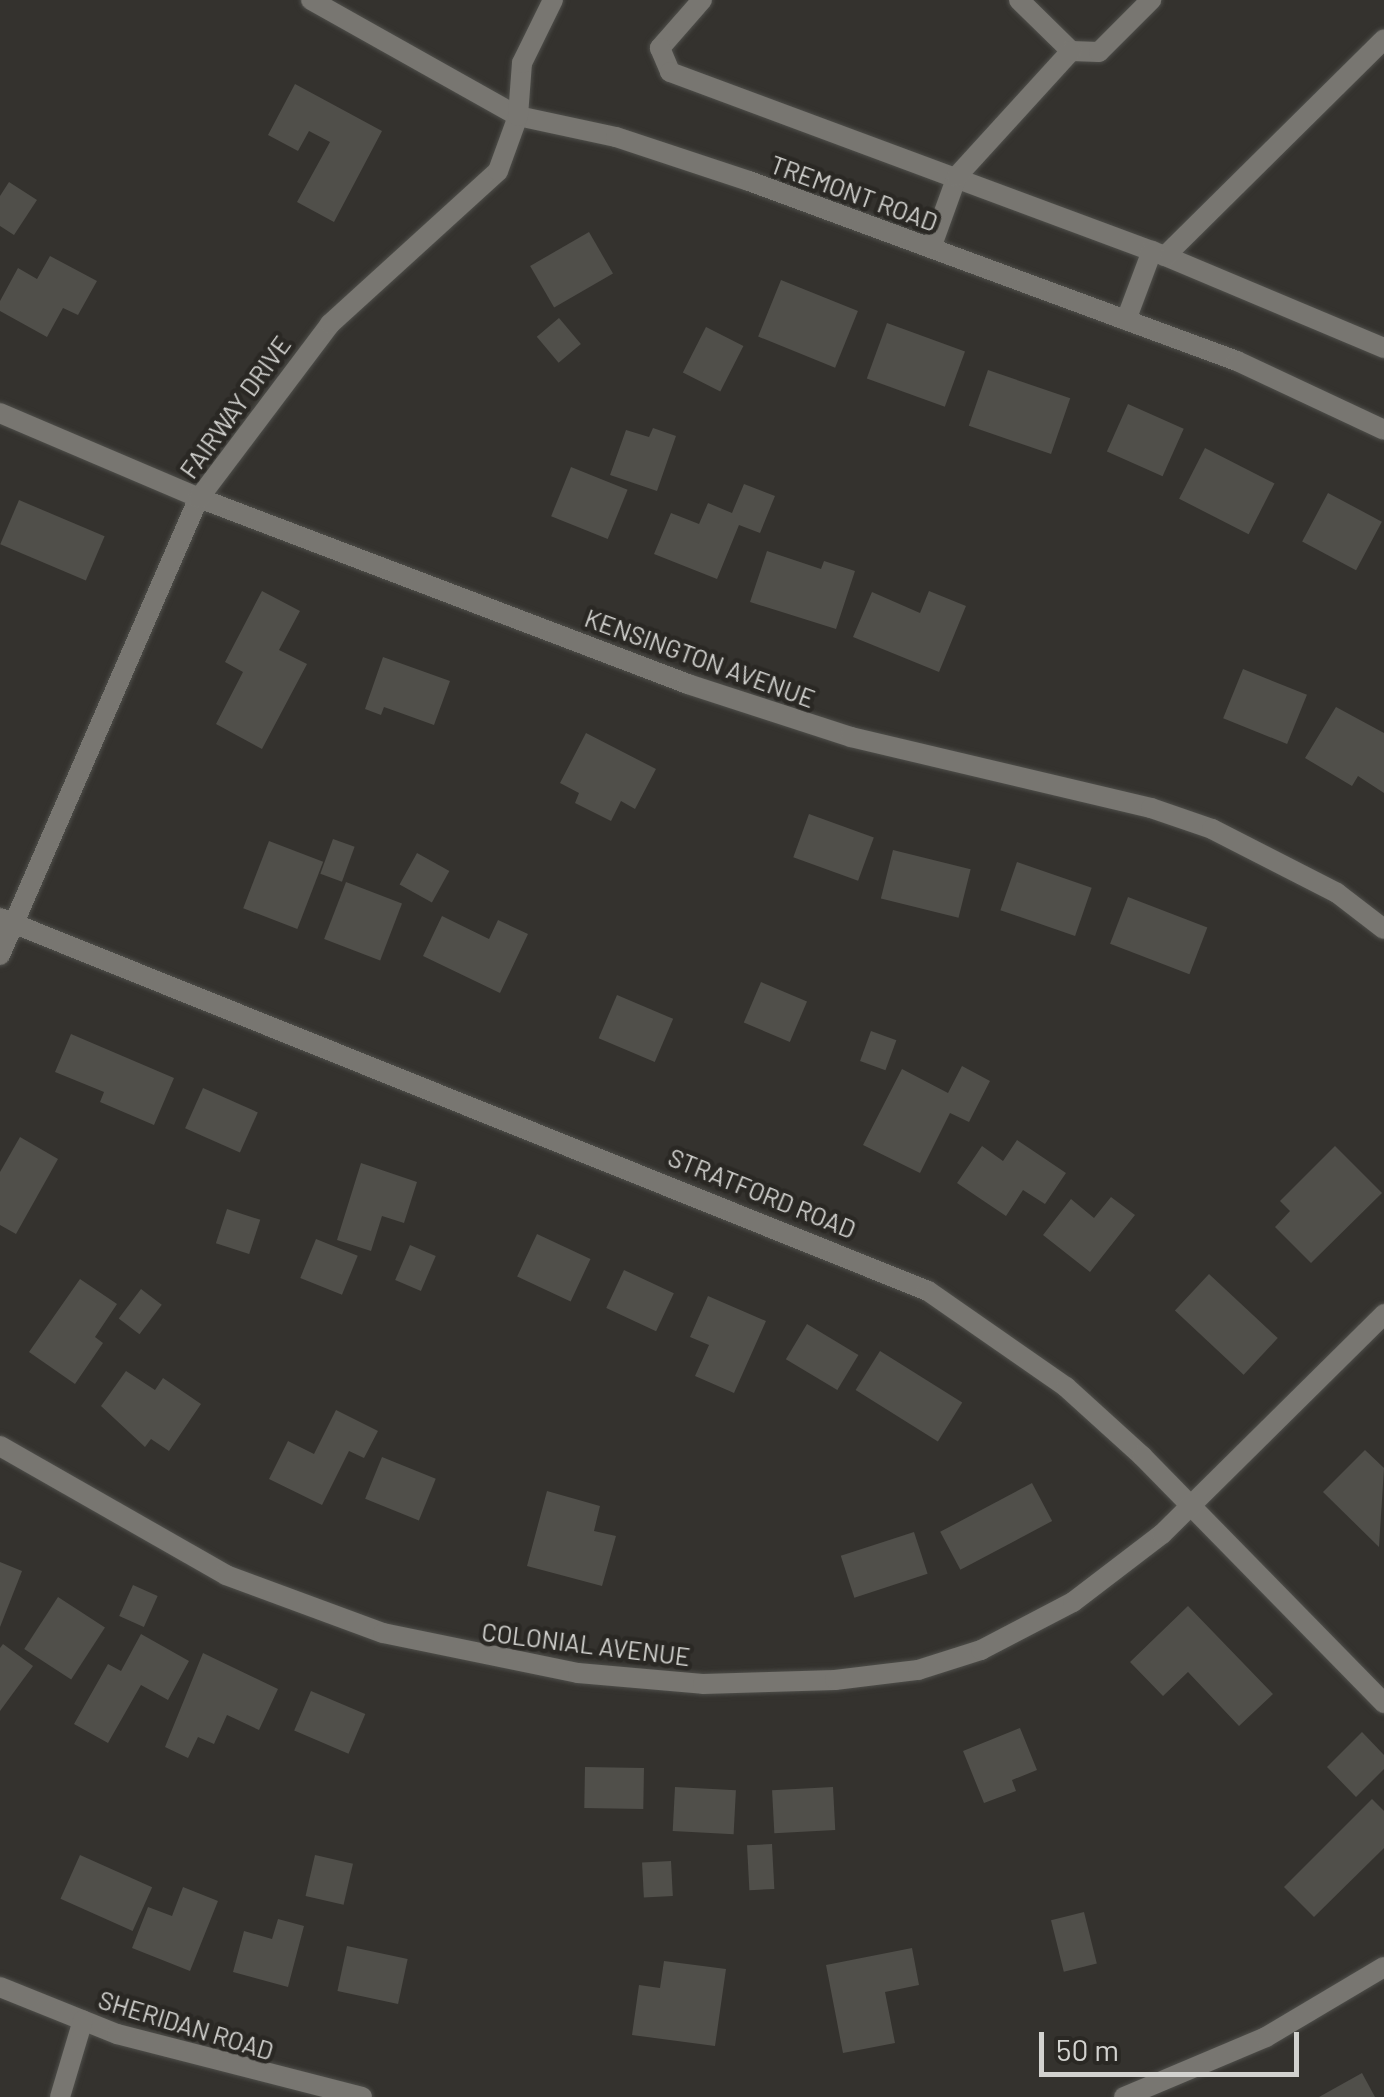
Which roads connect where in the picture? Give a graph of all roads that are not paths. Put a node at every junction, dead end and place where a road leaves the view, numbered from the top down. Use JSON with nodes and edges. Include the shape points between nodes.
{"nodes":[{"id":1,"x":311,"y":0,"type":"edge"},
{"id":2,"x":553,"y":0,"type":"edge"},
{"id":3,"x":702,"y":0,"type":"edge"},
{"id":4,"x":1019,"y":0,"type":"edge"},
{"id":5,"x":1151,"y":0,"type":"edge"},
{"id":6,"x":1384,"y":39,"type":"edge"},
{"id":7,"x":1071,"y":51,"type":"junction"},
{"id":8,"x":518,"y":116,"type":"junction"},
{"id":9,"x":956,"y":176,"type":"junction"},
{"id":10,"x":931,"y":248,"type":"junction"},
{"id":11,"x":1159,"y":253,"type":"junction"},
{"id":12,"x":1126,"y":320,"type":"junction"},
{"id":13,"x":1384,"y":348,"type":"edge"},
{"id":14,"x":0,"y":413,"type":"edge"},
{"id":15,"x":1384,"y":430,"type":"edge"},
{"id":16,"x":200,"y":498,"type":"junction"},
{"id":17,"x":7,"y":922,"type":"edge"},
{"id":18,"x":1384,"y":930,"type":"edge"},
{"id":19,"x":0,"y":955,"type":"edge"},
{"id":20,"x":1384,"y":1314,"type":"edge"},
{"id":21,"x":0,"y":1446,"type":"edge"},
{"id":22,"x":1194,"y":1504,"type":"junction"},
{"id":23,"x":1384,"y":1703,"type":"edge"},
{"id":24,"x":1384,"y":1966,"type":"edge"},
{"id":25,"x":0,"y":1987,"type":"edge"},
{"id":26,"x":83,"y":2020,"type":"junction"},
{"id":27,"x":60,"y":2097,"type":"edge"},
{"id":28,"x":362,"y":2097,"type":"edge"},
{"id":29,"x":1124,"y":2097,"type":"edge"}],
"edges":[{"from":1,"to":8,"type":"street","name":"TREMONT ROAD"},
{"from":2,"to":8,"type":"street","name":"FAIRWAY DRIVE","via":[[522,63]]},
{"from":3,"to":9,"type":"street","via":[[660,48],[670,72]]},
{"from":4,"to":7,"type":"street"},
{"from":5,"to":7,"type":"street","via":[[1099,52]]},
{"from":6,"to":11,"type":"street"},
{"from":7,"to":9,"type":"street"},
{"from":8,"to":10,"type":"street","name":"TREMONT ROAD","via":[[616,136]]},
{"from":8,"to":16,"type":"street","name":"FAIRWAY DRIVE","via":[[498,172],[484,190],[330,324]]},
{"from":9,"to":10,"type":"street"},
{"from":9,"to":11,"type":"street"},
{"from":10,"to":12,"type":"street","name":"TREMONT ROAD"},
{"from":11,"to":12,"type":"street"},
{"from":11,"to":13,"type":"street"},
{"from":12,"to":15,"type":"street","name":"TREMONT ROAD","via":[[1237,361]]},
{"from":14,"to":16,"type":"street","name":"KENSINGTON AVENUE"},
{"from":16,"to":17,"type":"street","name":"FAIRWAY DRIVE"},
{"from":16,"to":18,"type":"street","name":"KENSINGTON AVENUE","via":[[815,726],[1212,829],[1337,893]]},
{"from":17,"to":19,"type":"street","name":"FAIRWAY DRIVE"},
{"from":17,"to":22,"type":"street","name":"STRATFORD ROAD","via":[[702,1195],[928,1291],[1066,1387]]},
{"from":20,"to":22,"type":"street","name":"COLONIAL AVENUE"},
{"from":21,"to":22,"type":"street","name":"COLONIAL AVENUE","via":[[152,1537],[312,1610],[471,1655],[703,1684],[885,1674],[982,1650],[1073,1602]]},
{"from":22,"to":23,"type":"street","name":"STRATFORD ROAD","via":[[1198,1516]]},
{"from":24,"to":29,"type":"street","via":[[1266,2038]]},
{"from":25,"to":26,"type":"street","name":"SHERIDAN ROAD"},
{"from":26,"to":27,"type":"street"},
{"from":26,"to":28,"type":"street","name":"SHERIDAN ROAD","via":[[231,2067]]}]}
